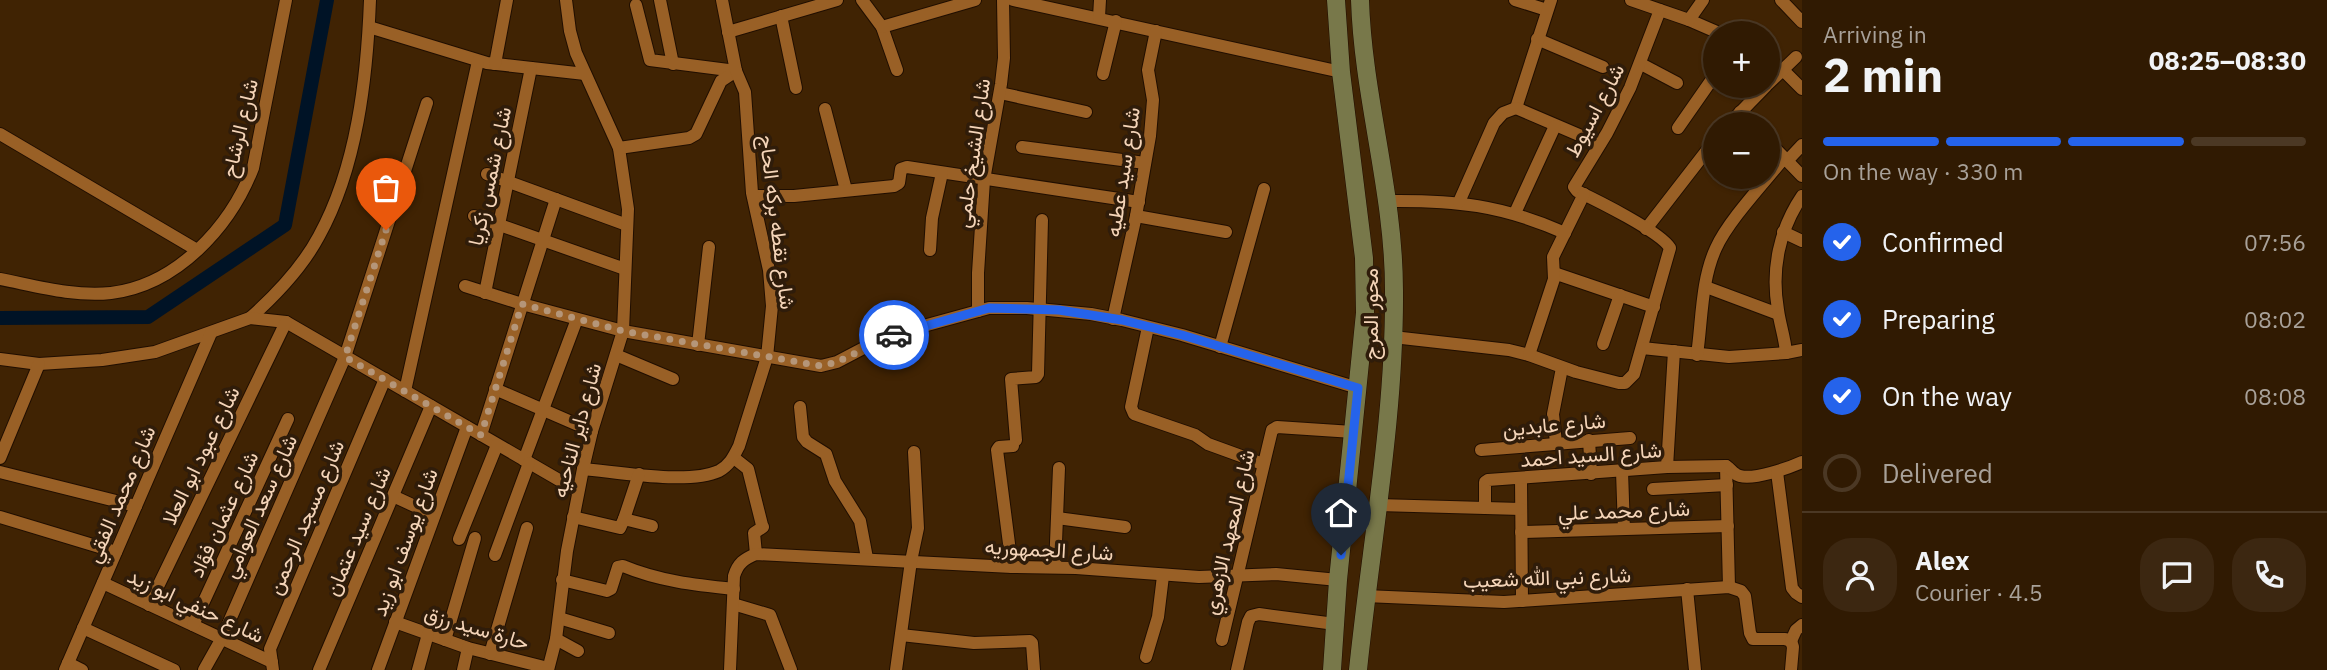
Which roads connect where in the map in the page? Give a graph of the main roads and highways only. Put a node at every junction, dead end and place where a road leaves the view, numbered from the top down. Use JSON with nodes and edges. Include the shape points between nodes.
{"nodes":[{"id":1,"x":1336,"y":0,"type":"edge"},
{"id":2,"x":1360,"y":0,"type":"edge"},
{"id":3,"x":1365,"y":288,"type":"junction"},
{"id":4,"x":1394,"y":289,"type":"junction"},
{"id":5,"x":1332,"y":670,"type":"edge"},
{"id":6,"x":1358,"y":670,"type":"edge"}],
"edges":[{"from":1,"to":3,"type":"main road","name":"محور المرج"},
{"from":2,"to":4,"type":"main road","name":"محور المرج"},
{"from":3,"to":4,"type":"main road"},
{"from":3,"to":5,"type":"main road","name":"محور المرج"},
{"from":4,"to":6,"type":"main road","name":"محور المرج","via":[[1388,421]]}]}
